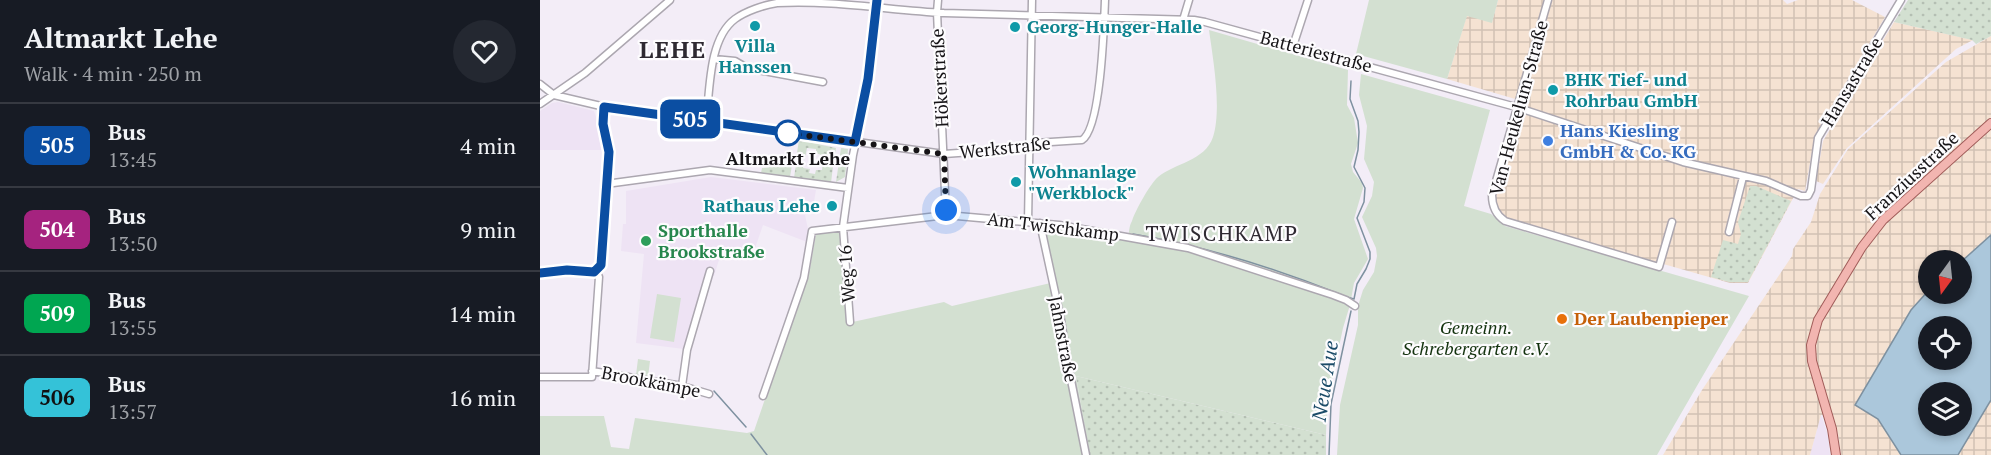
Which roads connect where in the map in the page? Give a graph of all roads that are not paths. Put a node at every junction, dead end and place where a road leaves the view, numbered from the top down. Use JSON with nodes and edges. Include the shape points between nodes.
{"nodes":[{"id":1,"x":670,"y":0,"type":"edge"},
{"id":2,"x":938,"y":0,"type":"edge"},
{"id":3,"x":1032,"y":0,"type":"edge"},
{"id":4,"x":1105,"y":0,"type":"edge"},
{"id":5,"x":1189,"y":0,"type":"edge"},
{"id":6,"x":1308,"y":0,"type":"edge"},
{"id":7,"x":1548,"y":0,"type":"edge"},
{"id":8,"x":1901,"y":0,"type":"edge"},
{"id":9,"x":877,"y":3,"type":"edge"},
{"id":10,"x":937,"y":12,"type":"junction"},
{"id":11,"x":1031,"y":14,"type":"junction"},
{"id":12,"x":1104,"y":17,"type":"junction"},
{"id":13,"x":1183,"y":20,"type":"junction"},
{"id":14,"x":1293,"y":46,"type":"junction"},
{"id":15,"x":714,"y":59,"type":"junction"},
{"id":16,"x":823,"y":81,"type":"dead end"},
{"id":17,"x":540,"y":84,"type":"edge"},
{"id":18,"x":554,"y":95,"type":"junction"},
{"id":19,"x":540,"y":104,"type":"edge"},
{"id":20,"x":604,"y":107,"type":"junction"},
{"id":21,"x":1516,"y":107,"type":"junction"},
{"id":22,"x":706,"y":122,"type":"junction"},
{"id":23,"x":1991,"y":123,"type":"edge"},
{"id":24,"x":855,"y":142,"type":"junction"},
{"id":25,"x":1029,"y":148,"type":"junction"},
{"id":26,"x":944,"y":154,"type":"junction"},
{"id":27,"x":1743,"y":177,"type":"junction"},
{"id":28,"x":606,"y":184,"type":"junction"},
{"id":29,"x":848,"y":188,"type":"junction"},
{"id":30,"x":1801,"y":196,"type":"joint"},
{"id":31,"x":946,"y":215,"type":"junction"},
{"id":32,"x":1028,"y":222,"type":"junction"},
{"id":33,"x":1672,"y":222,"type":"dead end"},
{"id":34,"x":1040,"y":223,"type":"junction"},
{"id":35,"x":843,"y":227,"type":"junction"},
{"id":36,"x":1729,"y":232,"type":"dead end"},
{"id":37,"x":596,"y":271,"type":"junction"},
{"id":38,"x":710,"y":271,"type":"dead end"},
{"id":39,"x":540,"y":273,"type":"edge"},
{"id":40,"x":1354,"y":306,"type":"dead end"},
{"id":41,"x":850,"y":322,"type":"dead end"},
{"id":42,"x":592,"y":374,"type":"junction"},
{"id":43,"x":540,"y":377,"type":"edge"},
{"id":44,"x":682,"y":386,"type":"junction"},
{"id":45,"x":709,"y":394,"type":"dead end"},
{"id":46,"x":763,"y":396,"type":"dead end"},
{"id":47,"x":1086,"y":455,"type":"edge"},
{"id":48,"x":1836,"y":455,"type":"edge"}],
"edges":[{"from":1,"to":18,"type":"street"},
{"from":2,"to":10,"type":"street","name":"Hökerstraße"},
{"from":3,"to":11,"type":"street"},
{"from":4,"to":12,"type":"street"},
{"from":5,"to":13,"type":"street"},
{"from":6,"to":14,"type":"street"},
{"from":7,"to":21,"type":"street","name":"Van-Heukelum-Straße"},
{"from":8,"to":30,"type":"street","name":"Hansastraße","via":[[1818,138],[1811,190],[1808,196]]},
{"from":9,"to":10,"type":"street","name":"Batteriestraße"},
{"from":9,"to":15,"type":"street","name":"Batteriestraße","via":[[815,1],[762,7],[735,19],[724,31]]},
{"from":9,"to":24,"type":"street","name":"Weg 16","via":[[865,99]]},
{"from":10,"to":11,"type":"street","name":"Batteriestraße"},
{"from":10,"to":26,"type":"street","name":"Hökerstraße"},
{"from":11,"to":12,"type":"street","name":"Batteriestraße"},
{"from":11,"to":25,"type":"street"},
{"from":12,"to":13,"type":"street","name":"Batteriestraße"},
{"from":12,"to":25,"type":"street","name":"Werkstraße","via":[[1099,90],[1089,133],[1084,140],[1035,143]]},
{"from":13,"to":14,"type":"street","name":"Batteriestraße","via":[[1205,22]]},
{"from":14,"to":21,"type":"street","name":"Batteriestraße"},
{"from":15,"to":16,"type":"street"},
{"from":15,"to":22,"type":"street","name":"Batteriestraße"},
{"from":17,"to":18,"type":"street"},
{"from":18,"to":19,"type":"street"},
{"from":18,"to":20,"type":"street","name":"Werkstraße"},
{"from":20,"to":22,"type":"street","name":"Werkstraße"},
{"from":20,"to":28,"type":"street","via":[[609,152]]},
{"from":21,"to":27,"type":"street","name":"Batteriestraße","via":[[1683,162]]},
{"from":21,"to":33,"type":"street","name":"Van-Heukelum-Straße","via":[[1492,195],[1494,208],[1502,219],[1659,267]]},
{"from":22,"to":24,"type":"street","name":"Werkstraße"},
{"from":23,"to":48,"type":"main road","name":"Franziusstraße","via":[[1883,220],[1818,320],[1811,345],[1812,361],[1833,429]]},
{"from":24,"to":26,"type":"street","name":"Werkstraße"},
{"from":24,"to":29,"type":"street","name":"Weg 16"},
{"from":25,"to":26,"type":"street","name":"Werkstraße"},
{"from":25,"to":32,"type":"street"},
{"from":26,"to":31,"type":"street","name":"Hökerstraße"},
{"from":27,"to":30,"type":"street","name":"Batteriestraße","via":[[1766,181]]},
{"from":27,"to":36,"type":"street"},
{"from":28,"to":29,"type":"street","via":[[710,170]]},
{"from":28,"to":37,"type":"street","via":[[601,263]]},
{"from":29,"to":35,"type":"street","name":"Weg 16"},
{"from":31,"to":32,"type":"street","name":"Am Twischkamp"},
{"from":31,"to":35,"type":"street","name":"Am Twischkamp"},
{"from":32,"to":34,"type":"street","name":"Am Twischkamp"},
{"from":34,"to":40,"type":"street","name":"Am Twischkamp","via":[[1188,248],[1333,295]]},
{"from":34,"to":47,"type":"street","name":"Jahnstraße"},
{"from":35,"to":41,"type":"street","name":"Weg 16"},
{"from":35,"to":46,"type":"street","name":"Am Twischkamp","via":[[812,231],[804,278]]},
{"from":37,"to":39,"type":"street"},
{"from":37,"to":42,"type":"street","via":[[599,278]]},
{"from":38,"to":44,"type":"street","via":[[687,350]]},
{"from":42,"to":43,"type":"street","name":"Brookkämpe"},
{"from":42,"to":44,"type":"street","name":"Brookkämpe"},
{"from":44,"to":45,"type":"street","name":"Brookkämpe"}]}
